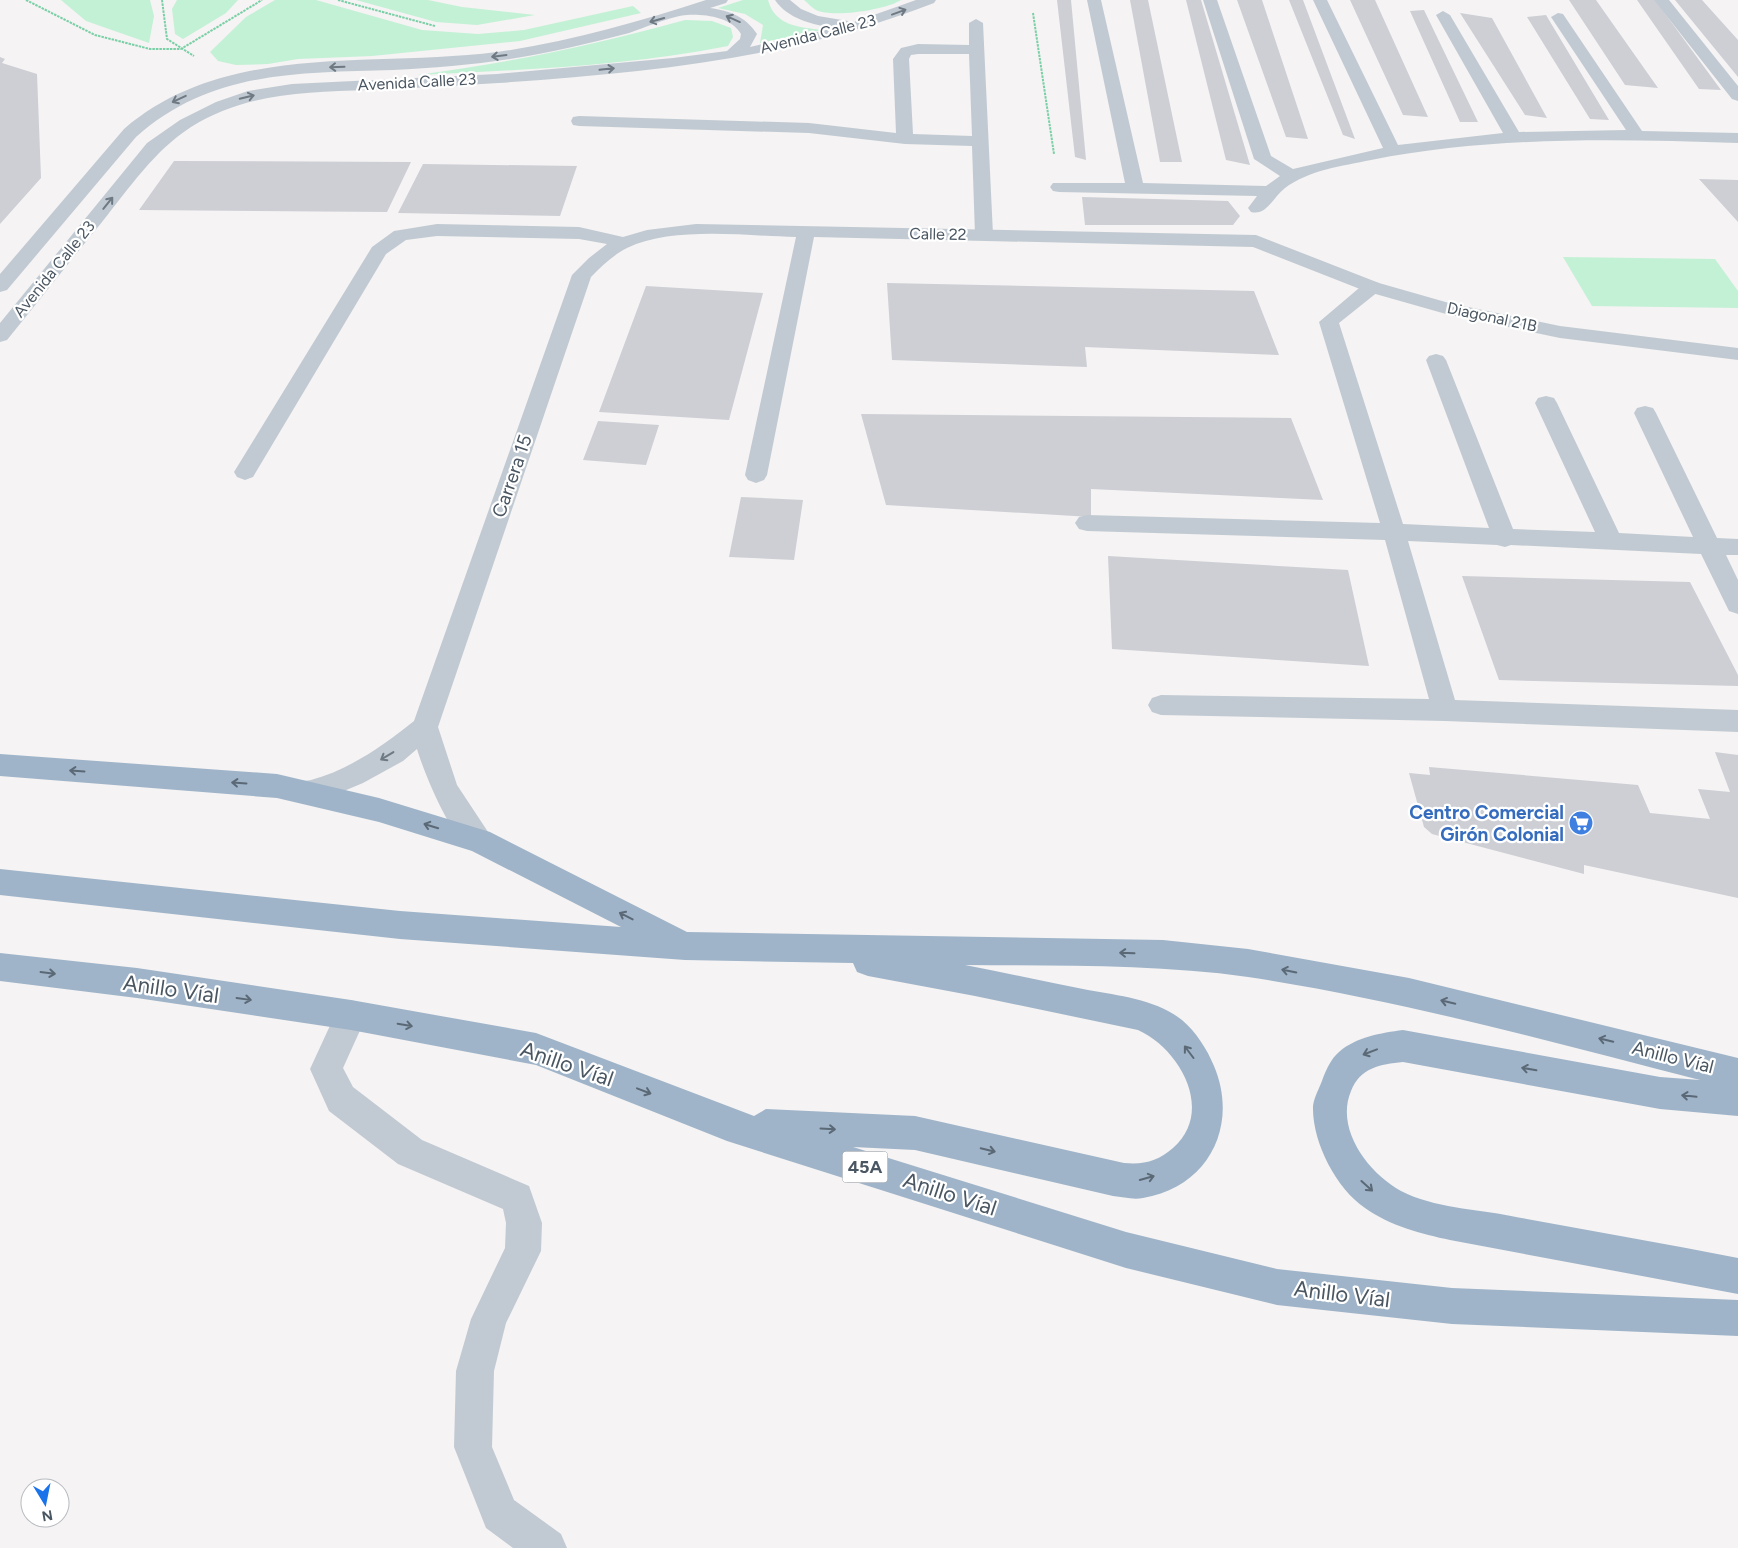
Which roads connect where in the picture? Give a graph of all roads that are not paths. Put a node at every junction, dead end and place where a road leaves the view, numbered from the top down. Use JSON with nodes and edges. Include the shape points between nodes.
{"nodes":[{"id":1,"x":720,"y":0,"type":"edge"},
{"id":2,"x":782,"y":0,"type":"edge"},
{"id":3,"x":929,"y":0,"type":"edge"},
{"id":4,"x":1094,"y":0,"type":"edge"},
{"id":5,"x":1210,"y":0,"type":"edge"},
{"id":6,"x":1320,"y":0,"type":"edge"},
{"id":7,"x":1661,"y":0,"type":"edge"},
{"id":8,"x":678,"y":14,"type":"junction"},
{"id":9,"x":1443,"y":15,"type":"dead end"},
{"id":10,"x":1558,"y":18,"type":"dead end"},
{"id":11,"x":976,"y":23,"type":"dead end"},
{"id":12,"x":865,"y":24,"type":"junction"},
{"id":13,"x":977,"y":50,"type":"junction"},
{"id":14,"x":733,"y":53,"type":"junction"},
{"id":15,"x":1738,"y":96,"type":"edge"},
{"id":16,"x":579,"y":121,"type":"dead end"},
{"id":17,"x":1636,"y":135,"type":"junction"},
{"id":18,"x":1514,"y":138,"type":"junction"},
{"id":19,"x":1738,"y":138,"type":"edge"},
{"id":20,"x":904,"y":139,"type":"junction"},
{"id":21,"x":981,"y":141,"type":"junction"},
{"id":22,"x":1392,"y":150,"type":"junction"},
{"id":23,"x":1291,"y":176,"type":"junction"},
{"id":24,"x":1059,"y":187,"type":"road end"},
{"id":25,"x":1134,"y":188,"type":"junction"},
{"id":26,"x":1269,"y":191,"type":"junction"},
{"id":27,"x":1258,"y":208,"type":"dead end"},
{"id":28,"x":806,"y":232,"type":"junction"},
{"id":29,"x":984,"y":235,"type":"junction"},
{"id":30,"x":1256,"y":241,"type":"joint"},
{"id":31,"x":622,"y":242,"type":"junction"},
{"id":32,"x":0,"y":286,"type":"edge"},
{"id":33,"x":1372,"y":287,"type":"junction"},
{"id":34,"x":0,"y":336,"type":"edge"},
{"id":35,"x":1738,"y":354,"type":"edge"},
{"id":36,"x":1436,"y":360,"type":"dead end"},
{"id":37,"x":1546,"y":403,"type":"dead end"},
{"id":38,"x":1645,"y":413,"type":"dead end"},
{"id":39,"x":245,"y":472,"type":"dead end"},
{"id":40,"x":756,"y":475,"type":"dead end"},
{"id":41,"x":1087,"y":524,"type":"dead end"},
{"id":42,"x":1394,"y":532,"type":"junction"},
{"id":43,"x":1505,"y":538,"type":"junction"},
{"id":44,"x":1612,"y":542,"type":"junction"},
{"id":45,"x":1707,"y":546,"type":"junction"},
{"id":46,"x":1738,"y":547,"type":"edge"},
{"id":47,"x":1738,"y":606,"type":"edge"},
{"id":48,"x":1161,"y":704,"type":"dead end"},
{"id":49,"x":1445,"y":710,"type":"junction"},
{"id":50,"x":1738,"y":721,"type":"edge"},
{"id":51,"x":425,"y":727,"type":"junction"},
{"id":52,"x":0,"y":765,"type":"edge"},
{"id":53,"x":277,"y":786,"type":"junction"},
{"id":54,"x":480,"y":841,"type":"junction"},
{"id":55,"x":0,"y":882,"type":"edge"},
{"id":56,"x":685,"y":946,"type":"junction"},
{"id":57,"x":768,"y":946,"type":"junction"},
{"id":58,"x":0,"y":967,"type":"edge"},
{"id":59,"x":351,"y":1015,"type":"junction"},
{"id":60,"x":1738,"y":1074,"type":"edge"},
{"id":61,"x":1738,"y":1100,"type":"edge"},
{"id":62,"x":726,"y":1124,"type":"junction"},
{"id":63,"x":1738,"y":1276,"type":"edge"},
{"id":64,"x":1735,"y":1319,"type":"edge"},
{"id":65,"x":547,"y":1548,"type":"edge"}],
"edges":[{"from":1,"to":8,"type":"street","name":"Avenida Calle 23"},
{"from":2,"to":12,"type":"street","via":[[790,8],[813,19]]},
{"from":12,"to":3,"type":"street","name":"Avenida Calle 23","one_way":true},
{"from":4,"to":25,"type":"street"},
{"from":5,"to":23,"type":"street","via":[[1263,159]]},
{"from":6,"to":22,"type":"street"},
{"from":7,"to":15,"type":"street"},
{"from":14,"to":8,"type":"street","one_way":true,"via":[[747,41],[748,34],[740,22],[720,14]]},
{"from":8,"to":32,"type":"street","name":"Avenida Calle 23","one_way":true,"via":[[615,32],[513,54],[407,64],[314,68],[234,80],[178,99],[130,133]]},
{"from":9,"to":18,"type":"street"},
{"from":10,"to":17,"type":"street"},
{"from":11,"to":13,"type":"street"},
{"from":12,"to":14,"type":"street","name":"Avenida Calle 23","via":[[815,38]]},
{"from":13,"to":20,"type":"street","via":[[906,51],[901,59]]},
{"from":13,"to":21,"type":"street"},
{"from":34,"to":14,"type":"street","name":"Avenida Calle 23","one_way":true,"via":[[153,147],[183,123],[216,107],[248,96],[290,89],[517,77]]},
{"from":16,"to":20,"type":"street","via":[[809,128]]},
{"from":17,"to":18,"type":"street"},
{"from":17,"to":19,"type":"street"},
{"from":18,"to":22,"type":"street"},
{"from":20,"to":21,"type":"street"},
{"from":21,"to":29,"type":"street"},
{"from":22,"to":23,"type":"street"},
{"from":23,"to":26,"type":"street"},
{"from":24,"to":25,"type":"street"},
{"from":25,"to":26,"type":"street"},
{"from":26,"to":27,"type":"street"},
{"from":28,"to":29,"type":"street","name":"Calle 22"},
{"from":28,"to":31,"type":"street","name":"Calle 22","via":[[696,229]]},
{"from":28,"to":40,"type":"street"},
{"from":29,"to":30,"type":"street","name":"Calle 22"},
{"from":30,"to":33,"type":"street","name":"Diagonal 21B"},
{"from":31,"to":39,"type":"street","via":[[579,233],[437,230],[401,235],[379,251]]},
{"from":31,"to":51,"type":"street","name":"Carrera 15","via":[[600,256],[582,275]]},
{"from":33,"to":35,"type":"street","name":"Diagonal 21B","via":[[1446,308],[1560,332]]},
{"from":33,"to":42,"type":"street","via":[[1329,322]]},
{"from":36,"to":43,"type":"street"},
{"from":37,"to":44,"type":"street"},
{"from":38,"to":45,"type":"street"},
{"from":41,"to":42,"type":"street"},
{"from":42,"to":43,"type":"street"},
{"from":42,"to":49,"type":"street"},
{"from":43,"to":44,"type":"street"},
{"from":44,"to":45,"type":"street"},
{"from":45,"to":46,"type":"street"},
{"from":45,"to":47,"type":"street"},
{"from":48,"to":49,"type":"street"},
{"from":49,"to":50,"type":"street"},
{"from":51,"to":53,"type":"street","one_way":true,"via":[[393,753],[353,776],[310,793]]},
{"from":51,"to":54,"type":"street","via":[[443,787],[458,815]]},
{"from":53,"to":52,"type":"highway","one_way":true},
{"from":54,"to":53,"type":"highway","one_way":true,"via":[[379,810]]},
{"from":56,"to":54,"type":"highway","one_way":true},
{"from":55,"to":56,"type":"highway","name":"Anillo Víal","via":[[400,925]]},
{"from":56,"to":57,"type":"highway","name":"Anillo Víal"},
{"from":60,"to":57,"type":"highway","name":"Anillo Víal","one_way":true,"via":[[1408,993],[1248,963],[1164,954]]},
{"from":62,"to":57,"type":"highway","one_way":true,"via":[[915,1133],[1113,1179],[1143,1181],[1180,1166],[1198,1144],[1208,1113],[1206,1086],[1188,1049],[1170,1031],[1140,1014],[956,976]]},
{"from":58,"to":59,"type":"highway","name":"Anillo Víal","number":"45A","one_way":true},
{"from":59,"to":62,"type":"highway","name":"Anillo Víal","number":"45A","one_way":true,"via":[[536,1049]]},
{"from":59,"to":65,"type":"street","via":[[326,1069],[341,1099],[410,1152],[517,1198],[524,1223],[523,1251],[489,1319],[475,1371],[474,1447],[500,1514]]},
{"from":61,"to":63,"type":"highway","one_way":true,"via":[[1660,1093],[1403,1046],[1376,1049],[1357,1056],[1342,1073],[1330,1105],[1332,1129],[1341,1154],[1364,1184],[1388,1203],[1437,1219]]},
{"from":62,"to":64,"type":"highway","name":"Anillo Víal","number":"45A","via":[[1126,1250],[1277,1287],[1452,1306]]}]}
